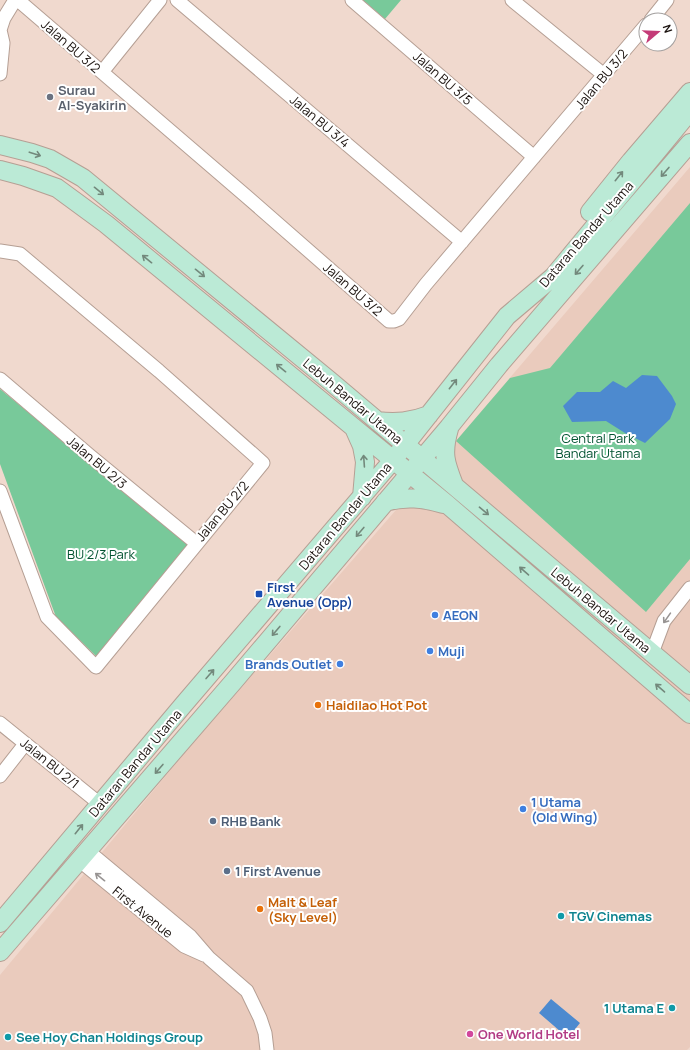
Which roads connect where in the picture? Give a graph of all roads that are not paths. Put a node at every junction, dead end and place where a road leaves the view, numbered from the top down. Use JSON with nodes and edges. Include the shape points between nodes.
{"nodes":[{"id":1,"x":15,"y":0,"type":"edge"},
{"id":2,"x":18,"y":0,"type":"edge"},
{"id":3,"x":160,"y":0,"type":"edge"},
{"id":4,"x":177,"y":0,"type":"edge"},
{"id":5,"x":352,"y":0,"type":"edge"},
{"id":6,"x":512,"y":0,"type":"edge"},
{"id":7,"x":668,"y":0,"type":"edge"},
{"id":8,"x":657,"y":12,"type":"edge"},
{"id":9,"x":0,"y":30,"type":"edge"},
{"id":10,"x":638,"y":35,"type":"edge"},
{"id":11,"x":102,"y":72,"type":"junction"},
{"id":12,"x":0,"y":74,"type":"edge"},
{"id":13,"x":604,"y":75,"type":"junction"},
{"id":14,"x":690,"y":92,"type":"edge"},
{"id":15,"x":690,"y":111,"type":"edge"},
{"id":16,"x":690,"y":143,"type":"edge"},
{"id":17,"x":0,"y":145,"type":"edge"},
{"id":18,"x":534,"y":157,"type":"junction"},
{"id":19,"x":0,"y":170,"type":"edge"},
{"id":20,"x":462,"y":242,"type":"junction"},
{"id":21,"x":0,"y":251,"type":"edge"},
{"id":22,"x":507,"y":316,"type":"junction"},
{"id":23,"x":0,"y":379,"type":"edge"},
{"id":24,"x":429,"y":414,"type":"junction"},
{"id":25,"x":377,"y":421,"type":"junction"},
{"id":26,"x":354,"y":427,"type":"junction"},
{"id":27,"x":449,"y":427,"type":"junction"},
{"id":28,"x":405,"y":445,"type":"junction"},
{"id":29,"x":422,"y":459,"type":"junction"},
{"id":30,"x":393,"y":460,"type":"junction"},
{"id":31,"x":410,"y":473,"type":"junction"},
{"id":32,"x":454,"y":486,"type":"junction"},
{"id":33,"x":0,"y":491,"type":"edge"},
{"id":34,"x":362,"y":497,"type":"junction"},
{"id":35,"x":385,"y":502,"type":"junction"},
{"id":36,"x":448,"y":505,"type":"junction"},
{"id":37,"x":196,"y":543,"type":"junction"},
{"id":38,"x":690,"y":588,"type":"edge"},
{"id":39,"x":652,"y":652,"type":"junction"},
{"id":40,"x":690,"y":685,"type":"edge"},
{"id":41,"x":690,"y":714,"type":"edge"},
{"id":42,"x":0,"y":723,"type":"edge"},
{"id":43,"x":25,"y":744,"type":"junction"},
{"id":44,"x":0,"y":776,"type":"edge"},
{"id":45,"x":100,"y":804,"type":"junction"},
{"id":46,"x":84,"y":856,"type":"junction"},
{"id":47,"x":0,"y":923,"type":"edge"},
{"id":48,"x":0,"y":940,"type":"edge"},
{"id":49,"x":0,"y":952,"type":"edge"},
{"id":50,"x":267,"y":1050,"type":"edge"}],
"edges":[{"from":1,"to":9,"type":"street"},
{"from":2,"to":11,"type":"street","name":"Jalan BU 3/2"},
{"from":3,"to":11,"type":"street"},
{"from":4,"to":20,"type":"street","name":"Jalan BU 3/4"},
{"from":5,"to":18,"type":"street","name":"Jalan BU 3/5"},
{"from":6,"to":13,"type":"street"},
{"from":7,"to":8,"type":"street"},
{"from":9,"to":12,"type":"street","via":[[3,43]]},
{"from":10,"to":13,"type":"street","name":"Jalan BU 3/2"},
{"from":11,"to":20,"type":"street","name":"Jalan BU 3/2","via":[[389,321],[399,319]]},
{"from":13,"to":18,"type":"street","name":"Jalan BU 3/2"},
{"from":22,"to":14,"type":"main road","one_way":true},
{"from":15,"to":22,"type":"main road","name":"Dataran Bandar Utama","via":[[553,277]]},
{"from":16,"to":27,"type":"main road","name":"Dataran Bandar Utama","one_way":true,"via":[[503,360]]},
{"from":17,"to":25,"type":"main road","name":"Lebuh Bandar Utama","one_way":true,"via":[[50,159],[83,178]]},
{"from":18,"to":20,"type":"street","name":"Jalan BU 3/2"},
{"from":26,"to":19,"type":"main road","name":"Lebuh Bandar Utama","one_way":true,"via":[[106,224],[57,188]]},
{"from":21,"to":37,"type":"street","name":"Jalan BU 2/2","via":[[20,254],[263,463]]},
{"from":24,"to":22,"type":"main road","name":"Dataran Bandar Utama","one_way":true},
{"from":23,"to":37,"type":"street","name":"Jalan BU 2/3"},
{"from":24,"to":25,"type":"main road","via":[[417,420],[404,422]]},
{"from":24,"to":28,"type":"main road","name":"Dataran Bandar Utama"},
{"from":25,"to":28,"type":"main road","name":"Lebuh Bandar Utama"},
{"from":26,"to":30,"type":"main road","name":"Lebuh Bandar Utama"},
{"from":34,"to":26,"type":"main road","one_way":true,"via":[[365,462]]},
{"from":27,"to":29,"type":"main road","name":"Dataran Bandar Utama"},
{"from":27,"to":32,"type":"main road","via":[[444,449]]},
{"from":28,"to":29,"type":"main road","name":"Lebuh Bandar Utama"},
{"from":28,"to":30,"type":"main road","name":"Dataran Bandar Utama"},
{"from":29,"to":31,"type":"main road","name":"Dataran Bandar Utama"},
{"from":29,"to":32,"type":"main road","name":"Lebuh Bandar Utama"},
{"from":30,"to":31,"type":"main road","name":"Lebuh Bandar Utama"},
{"from":30,"to":34,"type":"main road","name":"Dataran Bandar Utama"},
{"from":31,"to":35,"type":"main road","name":"Dataran Bandar Utama"},
{"from":31,"to":36,"type":"main road","name":"Lebuh Bandar Utama"},
{"from":32,"to":39,"type":"main road","name":"Lebuh Bandar Utama","one_way":true},
{"from":33,"to":37,"type":"street","name":"Jalan BU 2/2","via":[[47,617],[96,666]]},
{"from":45,"to":34,"type":"main road","name":"Dataran Bandar Utama","one_way":true},
{"from":35,"to":36,"type":"main road","via":[[414,498]]},
{"from":35,"to":46,"type":"main road","name":"Dataran Bandar Utama","one_way":true},
{"from":41,"to":36,"type":"main road","name":"Lebuh Bandar Utama","one_way":true},
{"from":38,"to":39,"type":"street","one_way":true,"via":[[664,621]]},
{"from":39,"to":40,"type":"main road","name":"Lebuh Bandar Utama"},
{"from":42,"to":43,"type":"street","name":"Jalan BU 2/1"},
{"from":43,"to":44,"type":"street"},
{"from":43,"to":45,"type":"street","name":"Jalan BU 2/1"},
{"from":47,"to":45,"type":"main road","name":"Dataran Bandar Utama","one_way":true},
{"from":46,"to":48,"type":"main road","via":[[82,848],[78,849]]},
{"from":46,"to":49,"type":"main road","name":"Dataran Bandar Utama"},
{"from":46,"to":50,"type":"street","name":"First Avenue","via":[[184,946],[209,958],[247,991],[260,1018]]}]}
